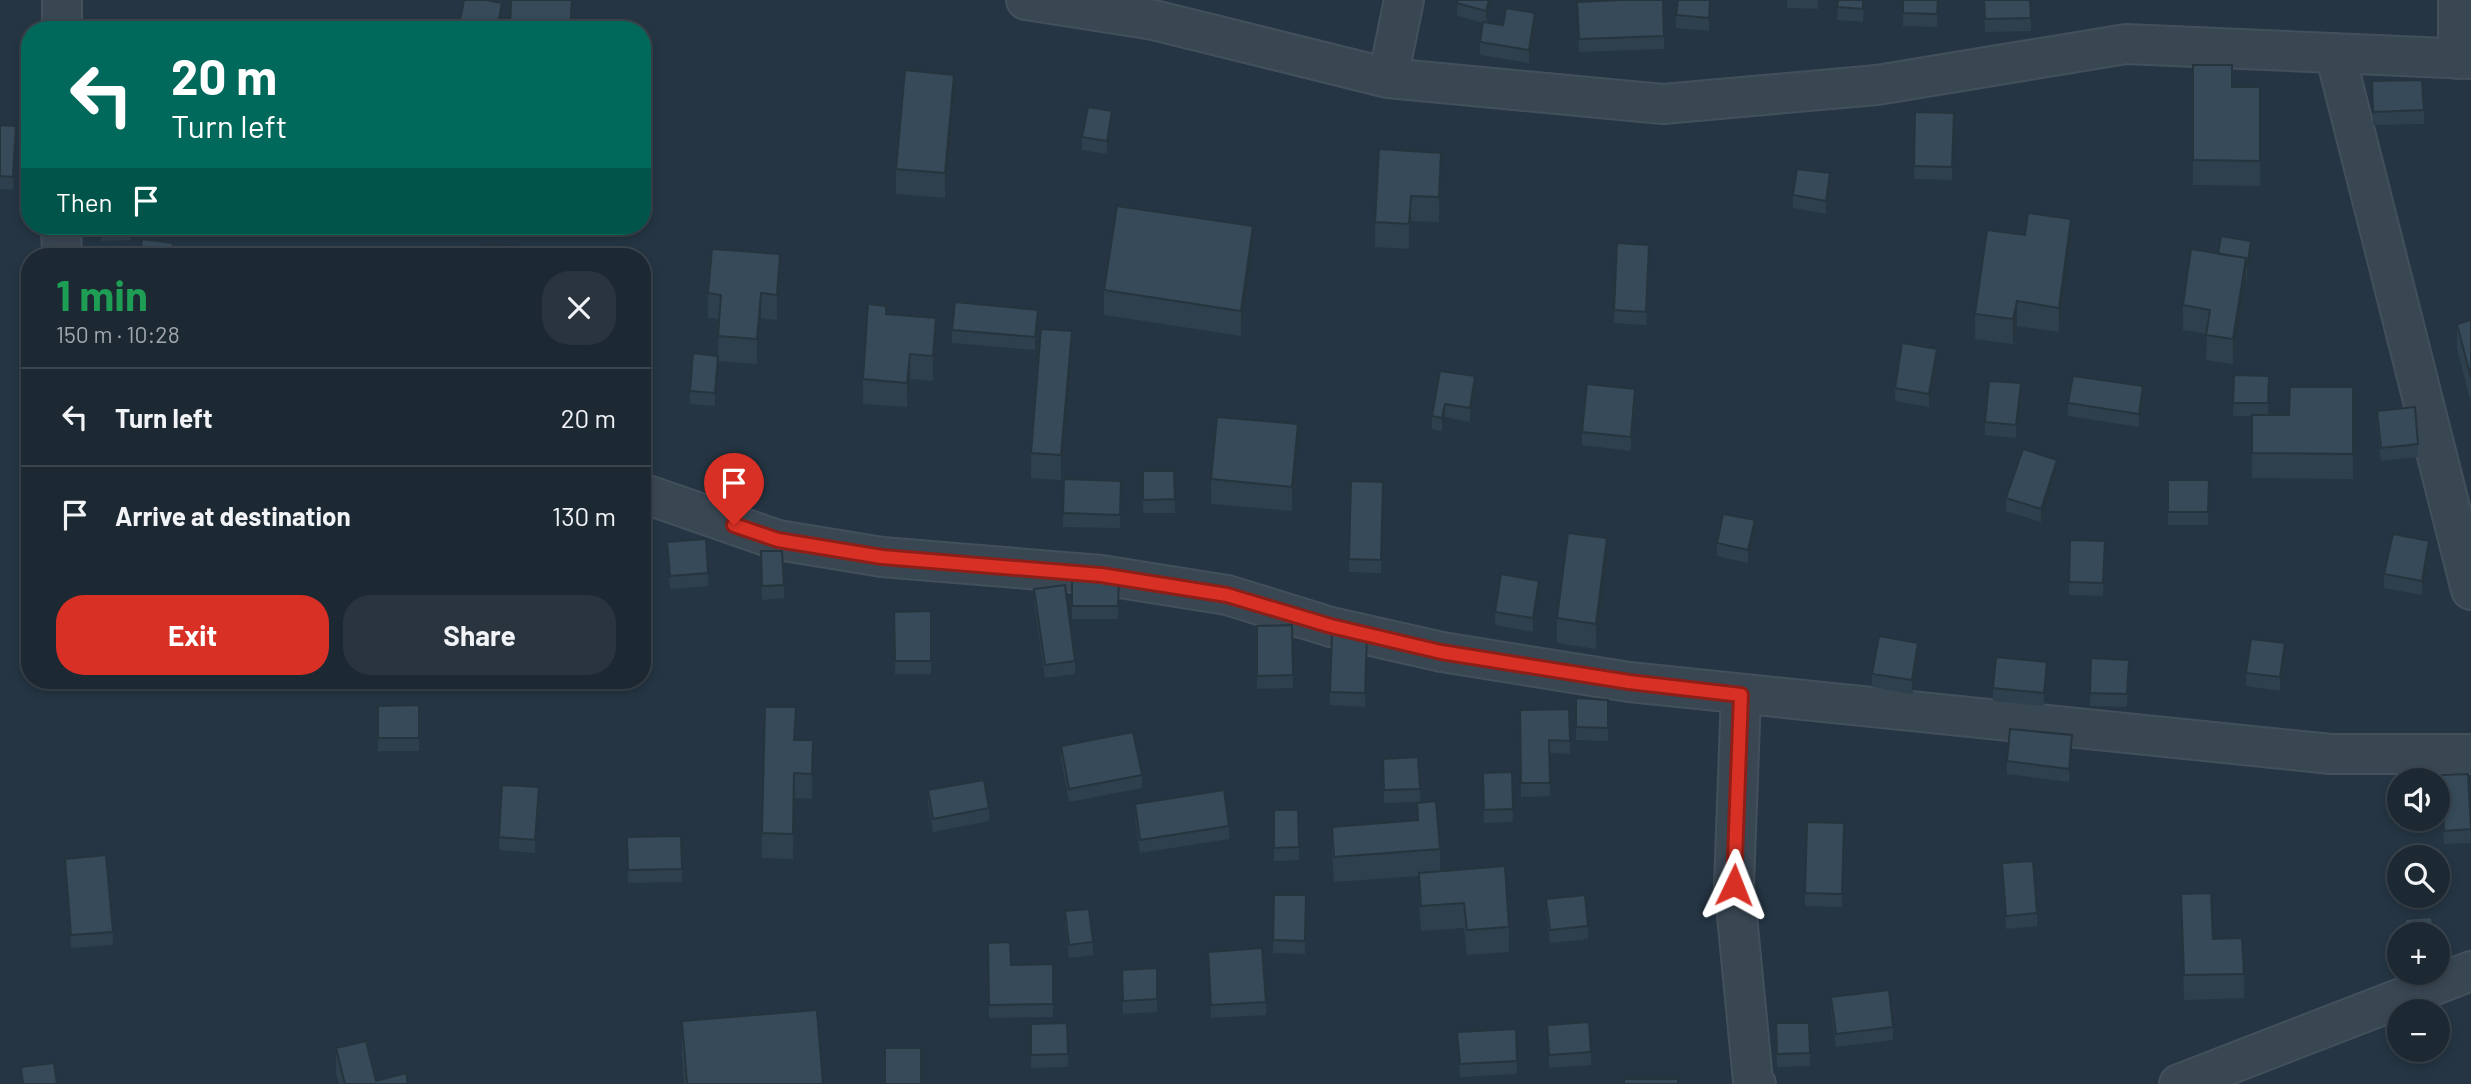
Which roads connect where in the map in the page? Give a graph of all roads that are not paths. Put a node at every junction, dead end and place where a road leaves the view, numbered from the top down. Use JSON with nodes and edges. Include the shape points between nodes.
{"nodes":[{"id":1,"x":62,"y":0,"type":"edge"},
{"id":2,"x":1026,"y":0,"type":"edge"},
{"id":3,"x":1404,"y":0,"type":"edge"},
{"id":4,"x":2458,"y":0,"type":"edge"},
{"id":5,"x":62,"y":21,"type":"edge"},
{"id":6,"x":2335,"y":53,"type":"junction"},
{"id":7,"x":2464,"y":59,"type":"edge"},
{"id":8,"x":1388,"y":78,"type":"junction"},
{"id":9,"x":651,"y":496,"type":"edge"},
{"id":10,"x":2471,"y":590,"type":"edge"},
{"id":11,"x":1741,"y":695,"type":"junction"},
{"id":12,"x":2471,"y":754,"type":"edge"},
{"id":13,"x":2471,"y":971,"type":"edge"},
{"id":14,"x":1756,"y":1084,"type":"edge"},
{"id":15,"x":2179,"y":1084,"type":"edge"}],
"edges":[{"from":1,"to":5,"type":"street"},
{"from":2,"to":8,"type":"street","via":[[1154,20]]},
{"from":3,"to":8,"type":"street"},
{"from":4,"to":7,"type":"street"},
{"from":6,"to":7,"type":"street"},
{"from":6,"to":8,"type":"street","via":[[2126,44],[1877,85],[1663,104]]},
{"from":6,"to":10,"type":"street"},
{"from":9,"to":11,"type":"street","via":[[778,540],[882,557],[1101,575],[1227,595],[1441,652]]},
{"from":11,"to":12,"type":"street","via":[[2331,754]]},
{"from":11,"to":14,"type":"street","via":[[1734,885]]},
{"from":13,"to":15,"type":"street"}]}
